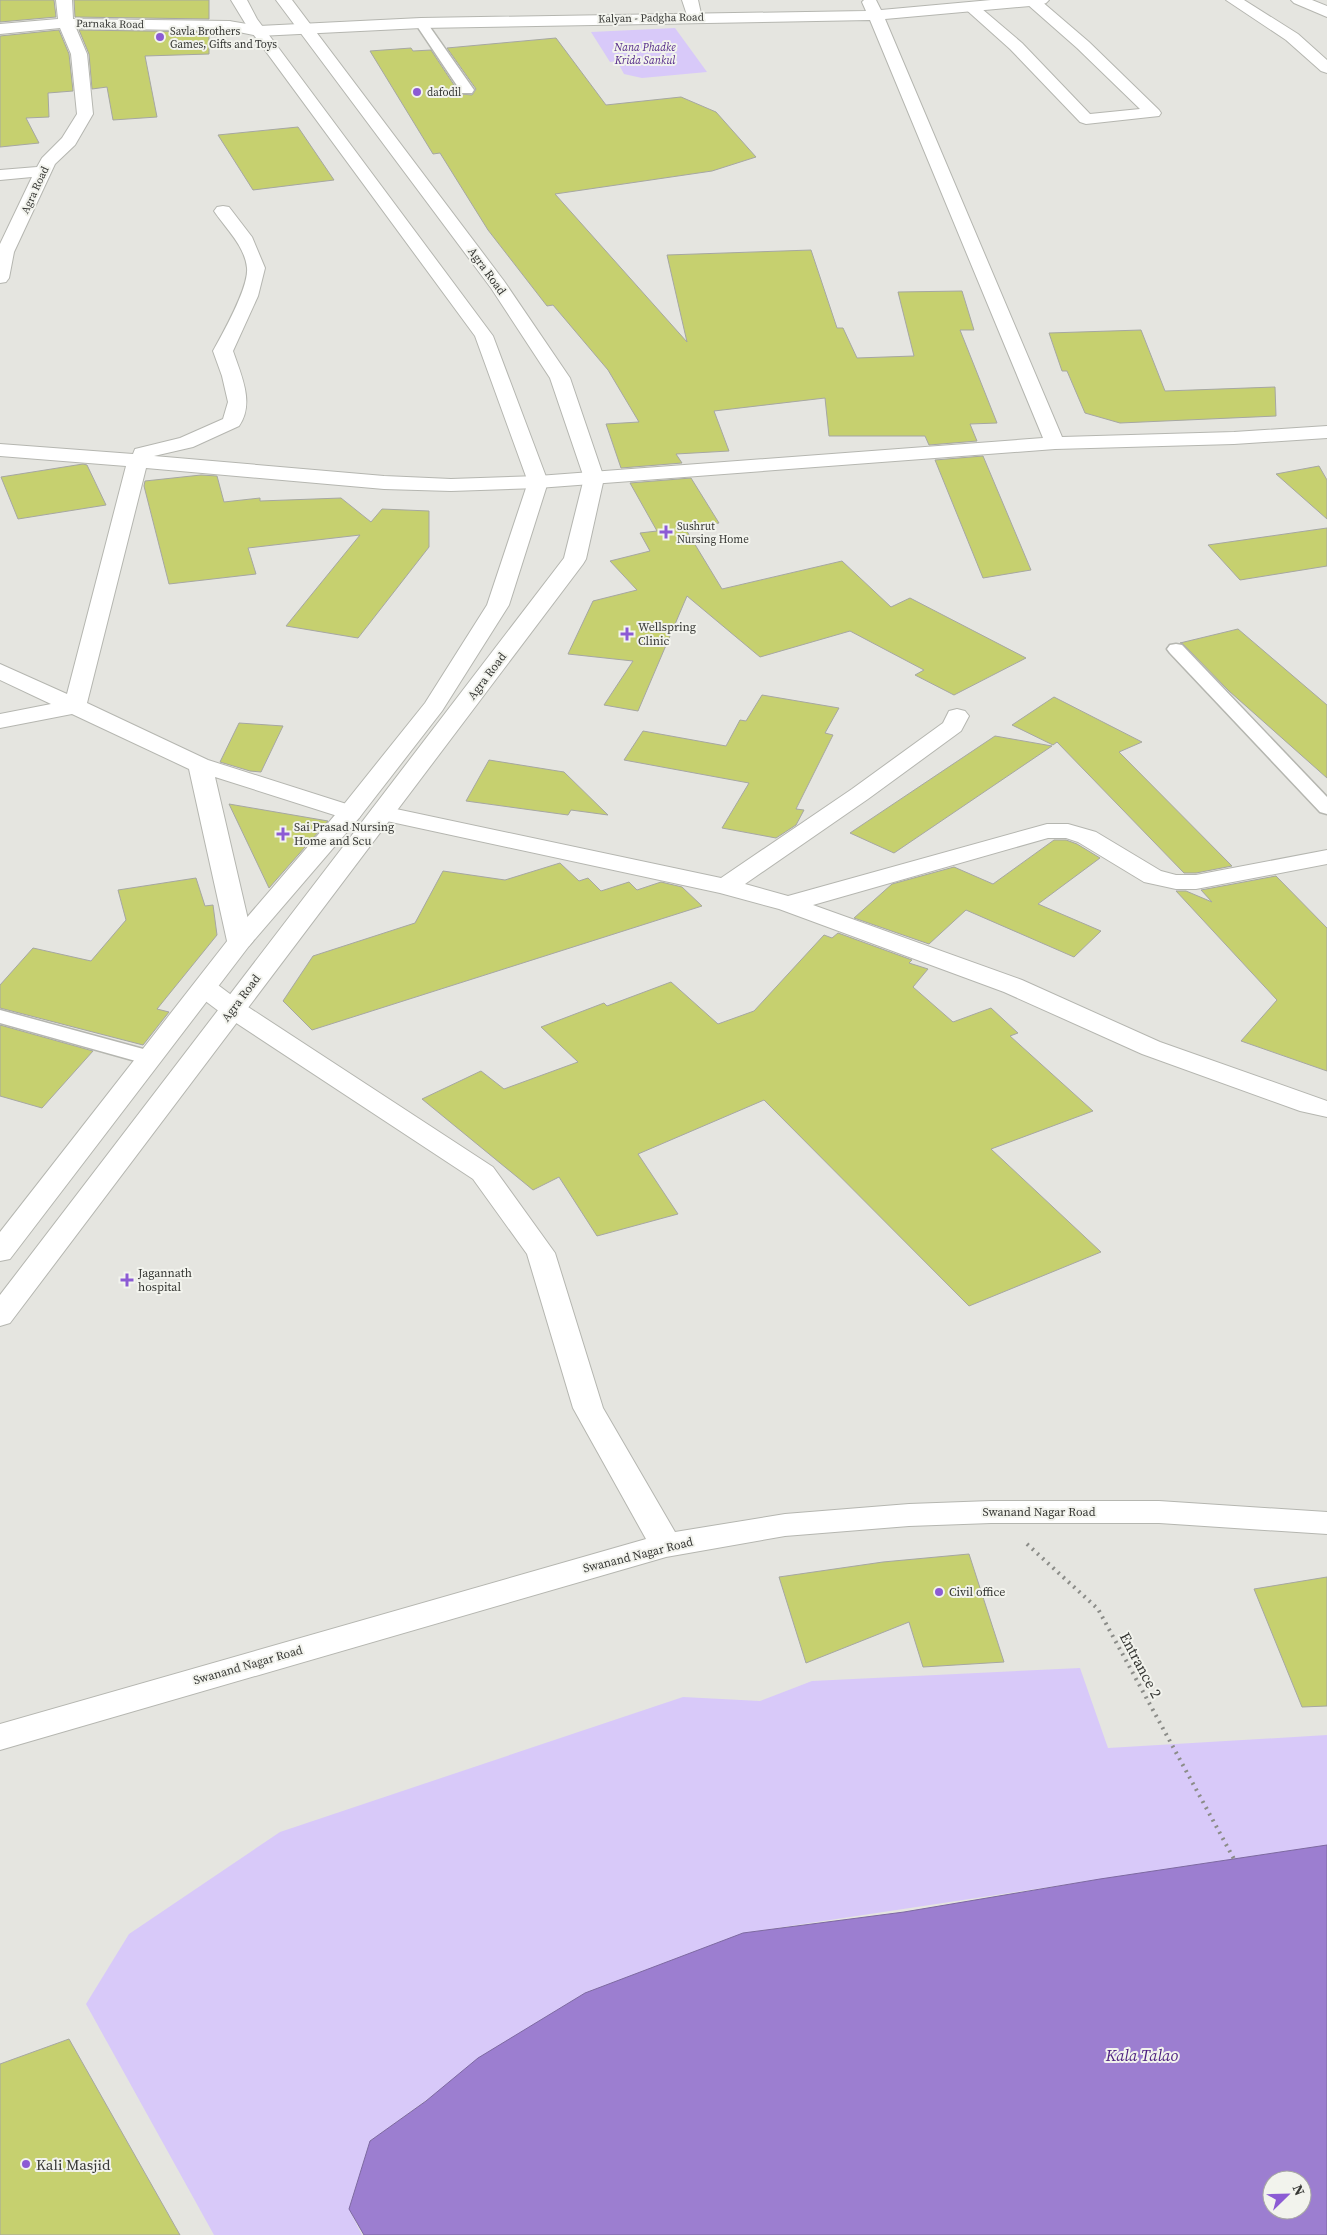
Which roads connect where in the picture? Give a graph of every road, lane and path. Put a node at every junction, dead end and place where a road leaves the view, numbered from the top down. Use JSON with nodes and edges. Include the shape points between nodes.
{"nodes":[{"id":1,"x":64,"y":0,"type":"edge"},
{"id":2,"x":239,"y":0,"type":"edge"},
{"id":3,"x":901,"y":0,"type":"edge"},
{"id":4,"x":1234,"y":0,"type":"edge"},
{"id":5,"x":1299,"y":0,"type":"edge"},
{"id":6,"x":1037,"y":1,"type":"edge"},
{"id":7,"x":624,"y":4,"type":"dead end"},
{"id":8,"x":970,"y":6,"type":"junction"},
{"id":9,"x":491,"y":7,"type":"dead end"},
{"id":10,"x":692,"y":7,"type":"edge"},
{"id":11,"x":873,"y":8,"type":"junction"},
{"id":12,"x":407,"y":9,"type":"dead end"},
{"id":13,"x":1327,"y":12,"type":"edge"},
{"id":14,"x":322,"y":13,"type":"dead end"},
{"id":15,"x":294,"y":15,"type":"edge"},
{"id":16,"x":66,"y":22,"type":"junction"},
{"id":17,"x":421,"y":23,"type":"junction"},
{"id":18,"x":255,"y":26,"type":"junction"},
{"id":19,"x":0,"y":29,"type":"edge"},
{"id":20,"x":1327,"y":68,"type":"edge"},
{"id":21,"x":467,"y":90,"type":"dead end"},
{"id":22,"x":44,"y":171,"type":"junction"},
{"id":23,"x":0,"y":175,"type":"edge"},
{"id":24,"x":223,"y":211,"type":"dead end"},
{"id":25,"x":0,"y":278,"type":"edge"},
{"id":26,"x":1327,"y":432,"type":"edge"},
{"id":27,"x":1055,"y":443,"type":"junction"},
{"id":28,"x":0,"y":450,"type":"edge"},
{"id":29,"x":128,"y":460,"type":"junction"},
{"id":30,"x":594,"y":478,"type":"junction"},
{"id":31,"x":538,"y":482,"type":"junction"},
{"id":32,"x":1176,"y":649,"type":"dead end"},
{"id":33,"x":0,"y":671,"type":"edge"},
{"id":34,"x":75,"y":706,"type":"junction"},
{"id":35,"x":957,"y":716,"type":"dead end"},
{"id":36,"x":0,"y":721,"type":"edge"},
{"id":37,"x":200,"y":765,"type":"junction"},
{"id":38,"x":1327,"y":808,"type":"edge"},
{"id":39,"x":350,"y":813,"type":"junction"},
{"id":40,"x":382,"y":813,"type":"junction"},
{"id":41,"x":1327,"y":857,"type":"edge"},
{"id":42,"x":725,"y":886,"type":"junction"},
{"id":43,"x":788,"y":904,"type":"junction"},
{"id":44,"x":240,"y":941,"type":"junction"},
{"id":45,"x":205,"y":988,"type":"junction"},
{"id":46,"x":233,"y":1009,"type":"junction"},
{"id":47,"x":0,"y":1016,"type":"edge"},
{"id":48,"x":150,"y":1058,"type":"junction"},
{"id":49,"x":1327,"y":1109,"type":"edge"},
{"id":50,"x":3,"y":1243,"type":"edge"},
{"id":51,"x":0,"y":1316,"type":"edge"},
{"id":52,"x":991,"y":1512,"type":"junction"},
{"id":53,"x":1327,"y":1523,"type":"edge"},
{"id":54,"x":666,"y":1545,"type":"junction"},
{"id":55,"x":0,"y":1736,"type":"edge"},
{"id":56,"x":1234,"y":1859,"type":"dead end"}],
"edges":[{"from":1,"to":16,"type":"street","name":"Agra Road"},
{"from":2,"to":18,"type":"street"},
{"from":3,"to":11,"type":"street","name":"Kalyan - Padgha Road"},
{"from":4,"to":20,"type":"street","via":[[1292,37]]},
{"from":5,"to":13,"type":"street"},
{"from":6,"to":8,"type":"street","name":"Kalyan - Padgha Road"},
{"from":6,"to":8,"type":"street","via":[[1152,113],[1086,119],[1016,46]]},
{"from":7,"to":10,"type":"street","name":"Kalyan - Padgha Road"},
{"from":8,"to":11,"type":"street","name":"Kalyan - Padgha Road"},
{"from":9,"to":12,"type":"street"},
{"from":10,"to":11,"type":"street","name":"Kalyan - Padgha Road"},
{"from":10,"to":17,"type":"street","name":"Kalyan - Padgha Road","via":[[556,12]]},
{"from":11,"to":27,"type":"street"},
{"from":14,"to":15,"type":"street","name":"Kalyan - Padgha Road"},
{"from":15,"to":17,"type":"street","name":"Kalyan - Padgha Road"},
{"from":15,"to":18,"type":"street","name":"Kalyan - Padgha Road"},
{"from":15,"to":30,"type":"street","name":"Agra Road","via":[[498,285],[560,378]]},
{"from":16,"to":18,"type":"street","name":"Parnaka Road"},
{"from":16,"to":19,"type":"street","name":"Parnaka Road"},
{"from":16,"to":22,"type":"street","name":"Agra Road","via":[[79,54],[85,114],[69,141],[48,162]]},
{"from":17,"to":21,"type":"lane"},
{"from":18,"to":31,"type":"street","via":[[484,336]]},
{"from":22,"to":23,"type":"street"},
{"from":22,"to":25,"type":"street","name":"Agra Road","via":[[5,252]]},
{"from":24,"to":29,"type":"street","via":[[244,238],[257,270],[240,321],[223,351],[238,402],[232,422],[186,443]]},
{"from":26,"to":27,"type":"street"},
{"from":27,"to":30,"type":"street"},
{"from":28,"to":29,"type":"street"},
{"from":29,"to":31,"type":"street","via":[[287,476],[440,485]]},
{"from":29,"to":34,"type":"street"},
{"from":30,"to":31,"type":"street"},
{"from":30,"to":40,"type":"street","name":"Agra Road","via":[[576,559]]},
{"from":31,"to":39,"type":"street","via":[[498,605],[434,706]]},
{"from":32,"to":38,"type":"lane"},
{"from":33,"to":34,"type":"street"},
{"from":34,"to":36,"type":"street"},
{"from":34,"to":37,"type":"street"},
{"from":35,"to":42,"type":"street","via":[[953,726]]},
{"from":37,"to":39,"type":"street"},
{"from":37,"to":44,"type":"street"},
{"from":39,"to":44,"type":"street"},
{"from":40,"to":42,"type":"street"},
{"from":40,"to":46,"type":"street","name":"Agra Road"},
{"from":41,"to":43,"type":"street","via":[[1196,882],[1176,882],[1153,877],[1087,837],[1068,831],[1047,831]]},
{"from":42,"to":43,"type":"street"},
{"from":43,"to":49,"type":"street","via":[[1013,986],[1152,1048]]},
{"from":44,"to":45,"type":"street"},
{"from":45,"to":46,"type":"street"},
{"from":45,"to":48,"type":"street"},
{"from":46,"to":51,"type":"street","name":"Agra Road"},
{"from":46,"to":54,"type":"street","via":[[483,1173],[541,1253],[588,1408]]},
{"from":47,"to":48,"type":"lane"},
{"from":48,"to":50,"type":"street"},
{"from":52,"to":53,"type":"street","name":"Swanand Nagar Road","via":[[1159,1512]]},
{"from":52,"to":54,"type":"street","name":"Swanand Nagar Road","via":[[785,1525]]},
{"from":52,"to":56,"type":"path","name":"Entrance 2","via":[[1098,1609]]},
{"from":54,"to":55,"type":"street","name":"Swanand Nagar Road"}]}
